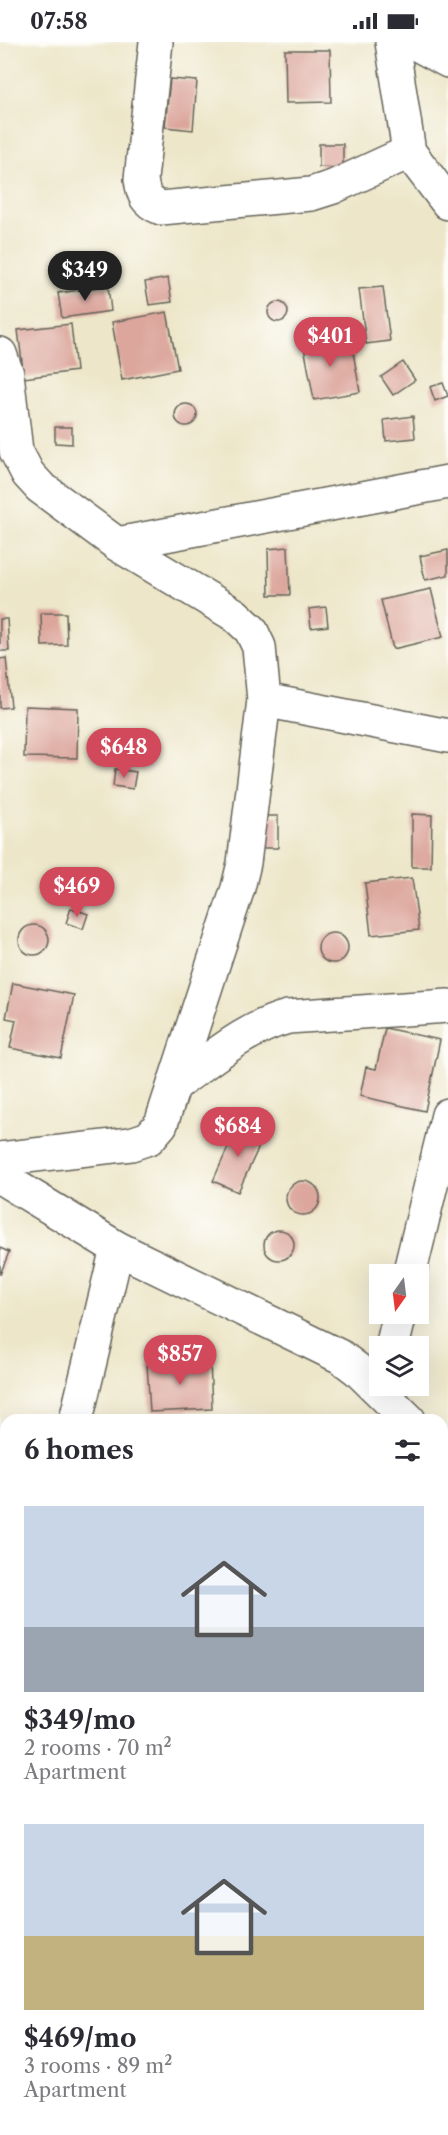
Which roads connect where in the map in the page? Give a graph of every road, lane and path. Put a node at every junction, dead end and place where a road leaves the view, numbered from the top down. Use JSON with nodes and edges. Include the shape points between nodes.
{"nodes":[{"id":1,"x":156,"y":42,"type":"edge"},
{"id":2,"x":392,"y":42,"type":"edge"},
{"id":3,"x":413,"y":42,"type":"edge"},
{"id":4,"x":448,"y":61,"type":"edge"},
{"id":5,"x":409,"y":152,"type":"junction"},
{"id":6,"x":448,"y":203,"type":"edge"},
{"id":7,"x":0,"y":354,"type":"edge"},
{"id":8,"x":448,"y":482,"type":"edge"},
{"id":9,"x":117,"y":544,"type":"junction"},
{"id":10,"x":264,"y":700,"type":"junction"},
{"id":11,"x":448,"y":736,"type":"edge"},
{"id":12,"x":448,"y":1006,"type":"edge"},
{"id":13,"x":174,"y":1085,"type":"junction"},
{"id":14,"x":448,"y":1114,"type":"edge"},
{"id":15,"x":0,"y":1159,"type":"edge"},
{"id":16,"x":0,"y":1176,"type":"edge"},
{"id":17,"x":117,"y":1248,"type":"junction"},
{"id":18,"x":412,"y":1264,"type":"edge"},
{"id":19,"x":369,"y":1379,"type":"edge"},
{"id":20,"x":388,"y":1396,"type":"edge"},
{"id":21,"x":77,"y":1414,"type":"edge"},
{"id":22,"x":405,"y":1414,"type":"edge"}],
"edges":[{"from":1,"to":5,"type":"street","via":[[141,179],[148,202],[161,208],[311,194]]},
{"from":2,"to":5,"type":"street"},
{"from":3,"to":4,"type":"street"},
{"from":5,"to":6,"type":"street"},
{"from":7,"to":9,"type":"street","via":[[7,374],[16,451],[28,474]]},
{"from":8,"to":9,"type":"street"},
{"from":9,"to":10,"type":"street","via":[[235,615],[251,630],[259,647]]},
{"from":10,"to":11,"type":"street"},
{"from":10,"to":13,"type":"street","via":[[244,863]]},
{"from":12,"to":13,"type":"street","via":[[272,1021]]},
{"from":13,"to":15,"type":"street","via":[[161,1124],[149,1138],[131,1144]]},
{"from":14,"to":18,"type":"street"},
{"from":16,"to":17,"type":"street"},
{"from":17,"to":19,"type":"street","via":[[341,1357]]},
{"from":17,"to":21,"type":"street"},
{"from":20,"to":22,"type":"street"}]}
